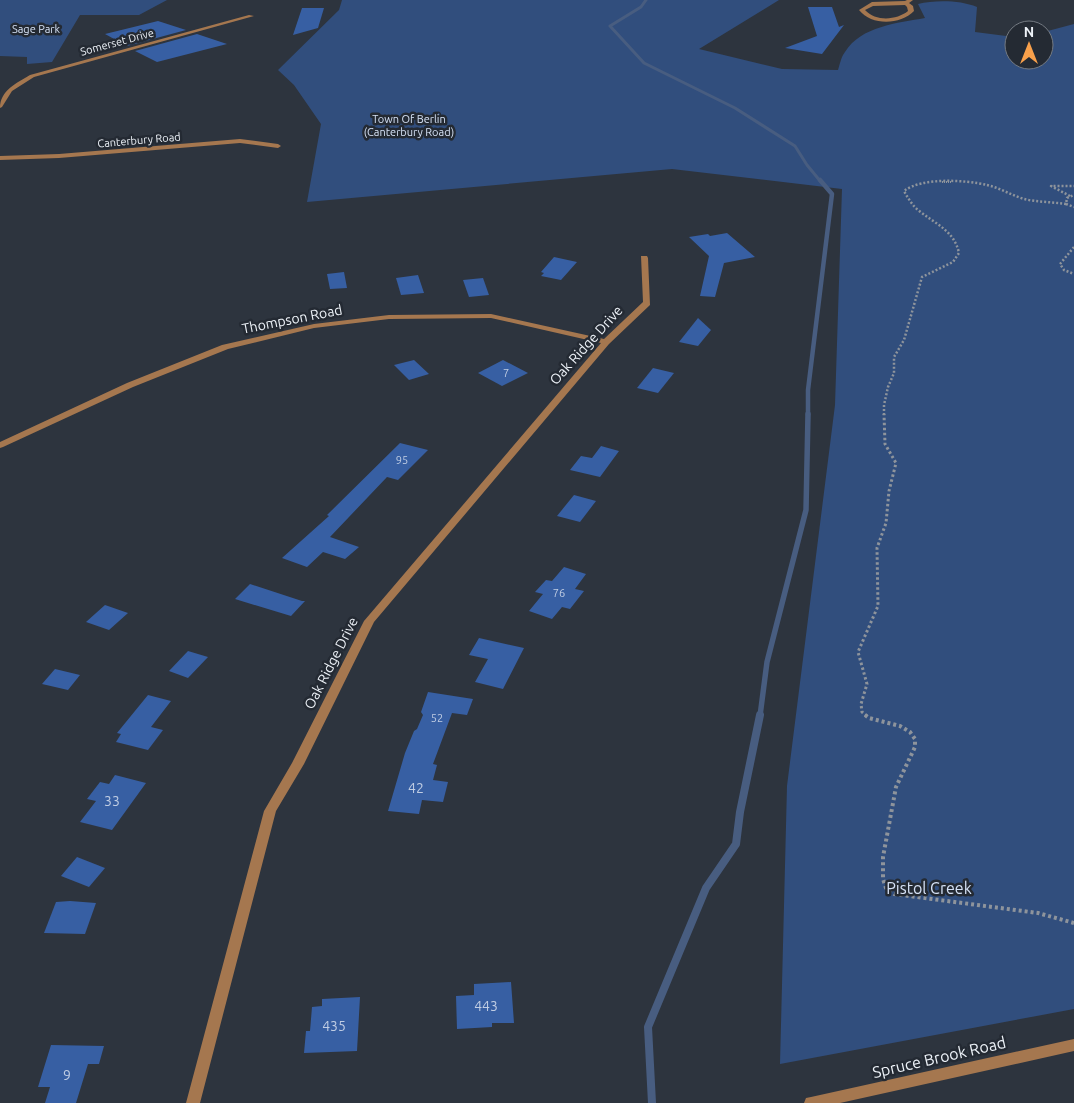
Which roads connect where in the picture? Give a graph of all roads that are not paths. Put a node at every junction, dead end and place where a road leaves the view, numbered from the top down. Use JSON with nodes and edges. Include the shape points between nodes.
{"nodes":[{"id":1,"x":908,"y":1,"type":"edge"},
{"id":2,"x":251,"y":16,"type":"dead end"},
{"id":3,"x":0,"y":106,"type":"edge"},
{"id":4,"x":278,"y":146,"type":"dead end"},
{"id":5,"x":0,"y":158,"type":"edge"},
{"id":6,"x":644,"y":258,"type":"dead end"},
{"id":7,"x":606,"y":342,"type":"junction"},
{"id":8,"x":0,"y":445,"type":"edge"},
{"id":9,"x":1074,"y":1044,"type":"edge"},
{"id":10,"x":193,"y":1103,"type":"edge"},
{"id":11,"x":811,"y":1103,"type":"edge"}],
"edges":[{"from":1,"to":1,"type":"street","via":[[911,11],[898,18],[873,18],[862,10],[872,4]]},
{"from":2,"to":3,"type":"street","name":"Somerset Drive","via":[[32,76],[10,90]]},
{"from":4,"to":5,"type":"street","name":"Canterbury Road","via":[[240,141]]},
{"from":6,"to":7,"type":"street","name":"Oak Ridge Drive","via":[[646,303]]},
{"from":7,"to":8,"type":"street","name":"Thompson Road","via":[[490,316],[389,317],[314,326],[225,347],[130,385]]},
{"from":7,"to":10,"type":"street","name":"Oak Ridge Drive","via":[[368,621],[298,764],[270,812]]},
{"from":9,"to":11,"type":"street","name":"Spruce Brook Road"}]}
